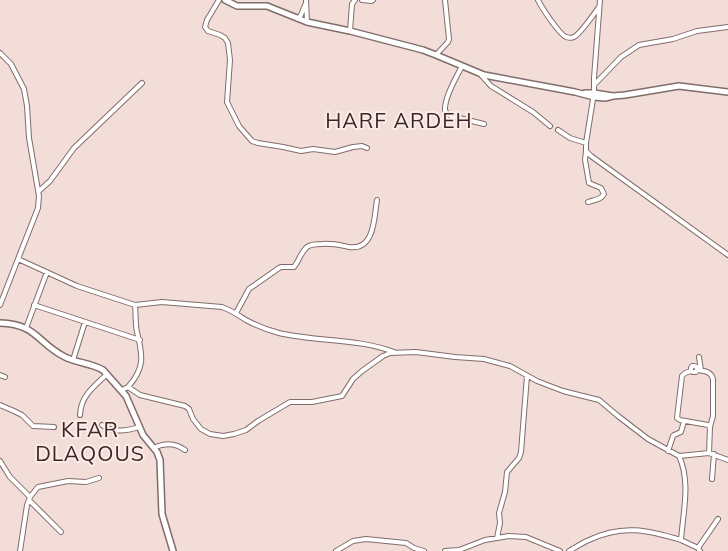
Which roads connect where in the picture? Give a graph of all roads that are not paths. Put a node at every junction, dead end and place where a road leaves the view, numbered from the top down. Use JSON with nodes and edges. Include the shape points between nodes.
{"nodes":[{"id":1,"x":219,"y":0,"type":"edge"},
{"id":2,"x":225,"y":0,"type":"edge"},
{"id":3,"x":306,"y":0,"type":"edge"},
{"id":4,"x":355,"y":0,"type":"edge"},
{"id":5,"x":362,"y":0,"type":"edge"},
{"id":6,"x":373,"y":0,"type":"edge"},
{"id":7,"x":445,"y":0,"type":"edge"},
{"id":8,"x":538,"y":0,"type":"edge"},
{"id":9,"x":600,"y":0,"type":"edge"},
{"id":10,"x":599,"y":7,"type":"junction"},
{"id":11,"x":298,"y":19,"type":"junction"},
{"id":12,"x":307,"y":22,"type":"junction"},
{"id":13,"x":728,"y":27,"type":"edge"},
{"id":14,"x":350,"y":31,"type":"junction"},
{"id":15,"x":0,"y":53,"type":"edge"},
{"id":16,"x":436,"y":55,"type":"junction"},
{"id":17,"x":462,"y":66,"type":"junction"},
{"id":18,"x":479,"y":73,"type":"junction"},
{"id":19,"x":142,"y":83,"type":"dead end"},
{"id":20,"x":594,"y":85,"type":"junction"},
{"id":21,"x":728,"y":92,"type":"edge"},
{"id":22,"x":594,"y":95,"type":"junction"},
{"id":23,"x":484,"y":124,"type":"dead end"},
{"id":24,"x":550,"y":126,"type":"dead end"},
{"id":25,"x":558,"y":130,"type":"dead end"},
{"id":26,"x":586,"y":143,"type":"junction"},
{"id":27,"x":367,"y":148,"type":"dead end"},
{"id":28,"x":586,"y":150,"type":"junction"},
{"id":29,"x":39,"y":191,"type":"junction"},
{"id":30,"x":377,"y":200,"type":"dead end"},
{"id":31,"x":588,"y":202,"type":"dead end"},
{"id":32,"x":728,"y":255,"type":"edge"},
{"id":33,"x":18,"y":259,"type":"junction"},
{"id":34,"x":46,"y":272,"type":"junction"},
{"id":35,"x":0,"y":305,"type":"edge"},
{"id":36,"x":34,"y":305,"type":"junction"},
{"id":37,"x":136,"y":305,"type":"junction"},
{"id":38,"x":236,"y":313,"type":"junction"},
{"id":39,"x":85,"y":322,"type":"junction"},
{"id":40,"x":0,"y":323,"type":"edge"},
{"id":41,"x":26,"y":328,"type":"junction"},
{"id":42,"x":140,"y":340,"type":"junction"},
{"id":43,"x":395,"y":352,"type":"junction"},
{"id":44,"x":700,"y":357,"type":"dead end"},
{"id":45,"x":73,"y":360,"type":"junction"},
{"id":46,"x":699,"y":370,"type":"junction"},
{"id":47,"x":107,"y":374,"type":"junction"},
{"id":48,"x":0,"y":375,"type":"edge"},
{"id":49,"x":5,"y":376,"type":"dead end"},
{"id":50,"x":527,"y":376,"type":"junction"},
{"id":51,"x":128,"y":387,"type":"junction"},
{"id":52,"x":122,"y":390,"type":"junction"},
{"id":53,"x":0,"y":405,"type":"edge"},
{"id":54,"x":80,"y":415,"type":"dead end"},
{"id":55,"x":684,"y":420,"type":"junction"},
{"id":56,"x":102,"y":425,"type":"dead end"},
{"id":57,"x":54,"y":427,"type":"dead end"},
{"id":58,"x":139,"y":427,"type":"junction"},
{"id":59,"x":710,"y":427,"type":"junction"},
{"id":60,"x":154,"y":448,"type":"junction"},
{"id":61,"x":185,"y":450,"type":"dead end"},
{"id":62,"x":668,"y":451,"type":"junction"},
{"id":63,"x":711,"y":453,"type":"junction"},
{"id":64,"x":679,"y":456,"type":"junction"},
{"id":65,"x":728,"y":460,"type":"edge"},
{"id":66,"x":0,"y":461,"type":"edge"},
{"id":67,"x":99,"y":478,"type":"dead end"},
{"id":68,"x":712,"y":479,"type":"dead end"},
{"id":69,"x":30,"y":499,"type":"junction"},
{"id":70,"x":718,"y":519,"type":"dead end"},
{"id":71,"x":61,"y":532,"type":"dead end"},
{"id":72,"x":498,"y":538,"type":"junction"},
{"id":73,"x":681,"y":540,"type":"junction"},
{"id":74,"x":699,"y":550,"type":"edge"},
{"id":75,"x":20,"y":551,"type":"edge"},
{"id":76,"x":174,"y":551,"type":"edge"},
{"id":77,"x":336,"y":551,"type":"edge"},
{"id":78,"x":424,"y":551,"type":"edge"},
{"id":79,"x":445,"y":551,"type":"edge"},
{"id":80,"x":560,"y":551,"type":"edge"},
{"id":81,"x":569,"y":551,"type":"edge"}],
"edges":[{"from":1,"to":27,"type":"street","via":[[206,27],[228,43],[227,102],[239,126],[252,141],[301,151],[335,152],[353,147]]},
{"from":2,"to":11,"type":"main road","via":[[237,6],[267,6]]},
{"from":3,"to":11,"type":"street"},
{"from":3,"to":12,"type":"street"},
{"from":4,"to":14,"type":"street"},
{"from":5,"to":6,"type":"street"},
{"from":7,"to":16,"type":"street","via":[[449,39]]},
{"from":8,"to":10,"type":"street","via":[[558,29],[570,38]]},
{"from":9,"to":10,"type":"street"},
{"from":10,"to":20,"type":"street"},
{"from":11,"to":12,"type":"main road"},
{"from":12,"to":14,"type":"main road"},
{"from":13,"to":20,"type":"street","via":[[635,46]]},
{"from":14,"to":16,"type":"main road"},
{"from":15,"to":29,"type":"street","via":[[11,64],[24,89]]},
{"from":16,"to":17,"type":"main road"},
{"from":17,"to":18,"type":"main road"},
{"from":17,"to":23,"type":"street","via":[[445,111],[451,116]]},
{"from":18,"to":22,"type":"main road"},
{"from":18,"to":24,"type":"street","via":[[491,86]]},
{"from":19,"to":29,"type":"street","via":[[74,148]]},
{"from":20,"to":22,"type":"street"},
{"from":21,"to":22,"type":"main road","via":[[679,86],[605,98]]},
{"from":22,"to":26,"type":"street"},
{"from":25,"to":26,"type":"street"},
{"from":26,"to":28,"type":"street"},
{"from":28,"to":31,"type":"street","via":[[589,183],[601,188],[604,194],[600,199]]},
{"from":28,"to":32,"type":"street"},
{"from":29,"to":33,"type":"street","via":[[38,208]]},
{"from":30,"to":38,"type":"street","via":[[371,237],[362,246],[332,243],[309,246],[294,267],[279,268],[249,289]]},
{"from":33,"to":34,"type":"street"},
{"from":33,"to":35,"type":"street"},
{"from":34,"to":36,"type":"street"},
{"from":34,"to":37,"type":"street"},
{"from":36,"to":39,"type":"street"},
{"from":36,"to":41,"type":"street"},
{"from":37,"to":38,"type":"street","via":[[159,302],[210,305]]},
{"from":37,"to":42,"type":"street"},
{"from":38,"to":43,"type":"street","via":[[261,328],[276,332],[367,344]]},
{"from":39,"to":42,"type":"street"},
{"from":39,"to":45,"type":"street"},
{"from":40,"to":41,"type":"main road"},
{"from":41,"to":45,"type":"main road","via":[[56,352]]},
{"from":42,"to":51,"type":"street","via":[[142,363]]},
{"from":43,"to":50,"type":"street","via":[[484,359],[506,364]]},
{"from":43,"to":51,"type":"street","via":[[383,356],[362,371],[342,396],[312,402],[290,402],[246,430],[228,436],[205,432],[185,406],[140,395]]},
{"from":44,"to":46,"type":"street"},
{"from":45,"to":47,"type":"main road","via":[[95,365]]},
{"from":46,"to":55,"type":"street","via":[[693,366],[682,376],[677,415],[678,419]]},
{"from":46,"to":59,"type":"street","via":[[710,372],[713,379]]},
{"from":47,"to":52,"type":"main road"},
{"from":47,"to":54,"type":"street","via":[[84,398]]},
{"from":48,"to":49,"type":"street"},
{"from":50,"to":62,"type":"street","via":[[563,391],[599,400]]},
{"from":50,"to":72,"type":"street","via":[[521,452],[507,472]]},
{"from":51,"to":52,"type":"street"},
{"from":52,"to":58,"type":"main road"},
{"from":53,"to":57,"type":"street","via":[[22,415],[32,426]]},
{"from":55,"to":59,"type":"street"},
{"from":55,"to":62,"type":"street","via":[[682,432],[674,434]]},
{"from":56,"to":58,"type":"street","via":[[122,431]]},
{"from":58,"to":60,"type":"main road"},
{"from":59,"to":63,"type":"street"},
{"from":60,"to":61,"type":"street","via":[[168,444]]},
{"from":60,"to":76,"type":"main road","via":[[161,468],[162,514]]},
{"from":62,"to":64,"type":"street"},
{"from":63,"to":64,"type":"street"},
{"from":63,"to":65,"type":"street"},
{"from":63,"to":68,"type":"street"},
{"from":64,"to":73,"type":"street","via":[[685,485]]},
{"from":66,"to":69,"type":"street"},
{"from":67,"to":69,"type":"street","via":[[40,486]]},
{"from":69,"to":71,"type":"street"},
{"from":69,"to":75,"type":"street"},
{"from":70,"to":74,"type":"street"},
{"from":72,"to":79,"type":"street"},
{"from":72,"to":80,"type":"street","via":[[522,536]]},
{"from":73,"to":74,"type":"street"},
{"from":73,"to":81,"type":"street","via":[[650,531],[625,529],[591,539]]},
{"from":77,"to":78,"type":"street","via":[[366,539],[406,543]]}]}
